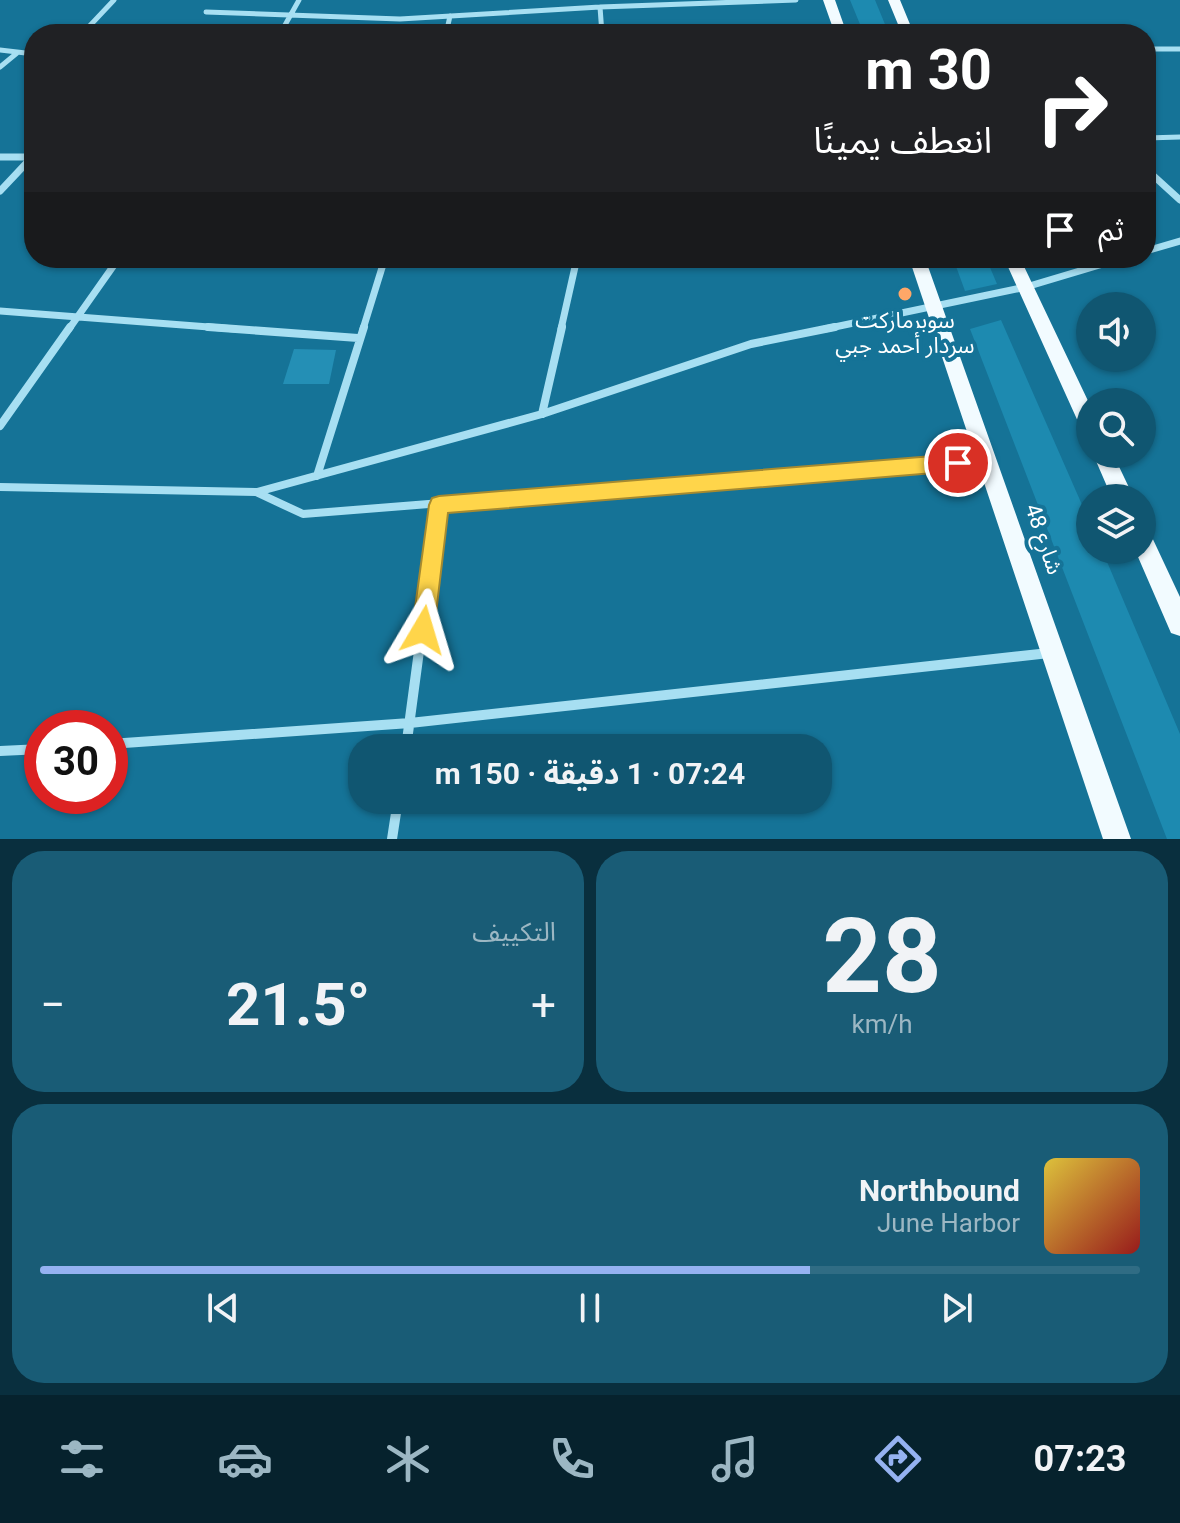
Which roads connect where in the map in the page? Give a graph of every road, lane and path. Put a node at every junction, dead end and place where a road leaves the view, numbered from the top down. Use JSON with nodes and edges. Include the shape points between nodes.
{"nodes":[{"id":1,"x":114,"y":0,"type":"edge"},
{"id":2,"x":299,"y":0,"type":"edge"},
{"id":3,"x":527,"y":0,"type":"edge"},
{"id":4,"x":796,"y":0,"type":"edge"},
{"id":5,"x":829,"y":0,"type":"edge"},
{"id":6,"x":894,"y":0,"type":"edge"},
{"id":7,"x":676,"y":3,"type":"edge"},
{"id":8,"x":600,"y":7,"type":"junction"},
{"id":9,"x":528,"y":11,"type":"junction"},
{"id":10,"x":206,"y":12,"type":"dead end"},
{"id":11,"x":293,"y":15,"type":"junction"},
{"id":12,"x":450,"y":16,"type":"junction"},
{"id":13,"x":91,"y":24,"type":"edge"},
{"id":14,"x":287,"y":24,"type":"edge"},
{"id":15,"x":448,"y":24,"type":"edge"},
{"id":16,"x":601,"y":24,"type":"edge"},
{"id":17,"x":837,"y":24,"type":"edge"},
{"id":18,"x":904,"y":24,"type":"edge"},
{"id":19,"x":1156,"y":49,"type":"edge"},
{"id":20,"x":1180,"y":49,"type":"edge"},
{"id":21,"x":0,"y":50,"type":"edge"},
{"id":22,"x":17,"y":53,"type":"junction"},
{"id":23,"x":24,"y":53,"type":"edge"},
{"id":24,"x":0,"y":67,"type":"edge"},
{"id":25,"x":1180,"y":137,"type":"edge"},
{"id":26,"x":1156,"y":138,"type":"edge"},
{"id":27,"x":24,"y":156,"type":"edge"},
{"id":28,"x":0,"y":157,"type":"edge"},
{"id":29,"x":24,"y":166,"type":"edge"},
{"id":30,"x":1156,"y":178,"type":"edge"},
{"id":31,"x":0,"y":191,"type":"edge"},
{"id":32,"x":1180,"y":200,"type":"edge"},
{"id":33,"x":1180,"y":241,"type":"edge"},
{"id":34,"x":1156,"y":248,"type":"edge"},
{"id":35,"x":112,"y":268,"type":"edge"},
{"id":36,"x":382,"y":268,"type":"edge"},
{"id":37,"x":575,"y":268,"type":"edge"},
{"id":38,"x":920,"y":268,"type":"edge"},
{"id":39,"x":1017,"y":268,"type":"edge"},
{"id":40,"x":1090,"y":268,"type":"edge"},
{"id":41,"x":1026,"y":287,"type":"junction"},
{"id":42,"x":932,"y":304,"type":"junction"},
{"id":43,"x":0,"y":311,"type":"edge"},
{"id":44,"x":77,"y":317,"type":"junction"},
{"id":45,"x":358,"y":338,"type":"junction"},
{"id":46,"x":1076,"y":396,"type":"edge"},
{"id":47,"x":542,"y":414,"type":"junction"},
{"id":48,"x":0,"y":426,"type":"edge"},
{"id":49,"x":989,"y":460,"type":"junction"},
{"id":50,"x":317,"y":476,"type":"junction"},
{"id":51,"x":0,"y":487,"type":"edge"},
{"id":52,"x":257,"y":492,"type":"junction"},
{"id":53,"x":439,"y":505,"type":"junction"},
{"id":54,"x":1153,"y":564,"type":"edge"},
{"id":55,"x":1180,"y":624,"type":"edge"},
{"id":56,"x":1055,"y":653,"type":"junction"},
{"id":57,"x":410,"y":723,"type":"junction"},
{"id":58,"x":408,"y":734,"type":"edge"},
{"id":59,"x":128,"y":743,"type":"edge"},
{"id":60,"x":24,"y":750,"type":"edge"},
{"id":61,"x":0,"y":751,"type":"edge"},
{"id":62,"x":396,"y":814,"type":"edge"},
{"id":63,"x":392,"y":839,"type":"edge"},
{"id":64,"x":1117,"y":839,"type":"edge"}],
"edges":[{"from":1,"to":13,"type":"street"},
{"from":2,"to":11,"type":"street"},
{"from":3,"to":9,"type":"street"},
{"from":4,"to":7,"type":"street"},
{"from":5,"to":17,"type":"main road"},
{"from":6,"to":18,"type":"main road"},
{"from":7,"to":8,"type":"street"},
{"from":8,"to":9,"type":"street"},
{"from":8,"to":16,"type":"street"},
{"from":9,"to":12,"type":"street"},
{"from":10,"to":11,"type":"street"},
{"from":11,"to":12,"type":"street"},
{"from":11,"to":14,"type":"street"},
{"from":12,"to":15,"type":"street"},
{"from":19,"to":20,"type":"street"},
{"from":21,"to":22,"type":"street"},
{"from":22,"to":23,"type":"street"},
{"from":22,"to":24,"type":"street"},
{"from":25,"to":26,"type":"street"},
{"from":27,"to":28,"type":"street"},
{"from":29,"to":31,"type":"street"},
{"from":30,"to":32,"type":"street"},
{"from":33,"to":34,"type":"street"},
{"from":35,"to":44,"type":"street"},
{"from":36,"to":45,"type":"street"},
{"from":37,"to":47,"type":"street"},
{"from":38,"to":42,"type":"main road","name":"48 شارع"},
{"from":39,"to":41,"type":"main road"},
{"from":40,"to":41,"type":"street"},
{"from":41,"to":42,"type":"street"},
{"from":41,"to":46,"type":"main road"},
{"from":42,"to":47,"type":"street","via":[[751,344]]},
{"from":42,"to":49,"type":"main road","name":"48 شارع"},
{"from":43,"to":44,"type":"street"},
{"from":44,"to":45,"type":"street"},
{"from":44,"to":48,"type":"street"},
{"from":45,"to":50,"type":"street"},
{"from":47,"to":50,"type":"street"},
{"from":49,"to":53,"type":"street"},
{"from":49,"to":56,"type":"main road","name":"48 شارع"},
{"from":50,"to":52,"type":"street"},
{"from":51,"to":52,"type":"street"},
{"from":52,"to":53,"type":"street","via":[[303,514]]},
{"from":53,"to":57,"type":"street"},
{"from":54,"to":55,"type":"main road"},
{"from":56,"to":57,"type":"street"},
{"from":56,"to":64,"type":"main road","name":"48 شارع"},
{"from":57,"to":58,"type":"street"},
{"from":57,"to":59,"type":"street"},
{"from":60,"to":61,"type":"street"},
{"from":62,"to":63,"type":"street"}]}
